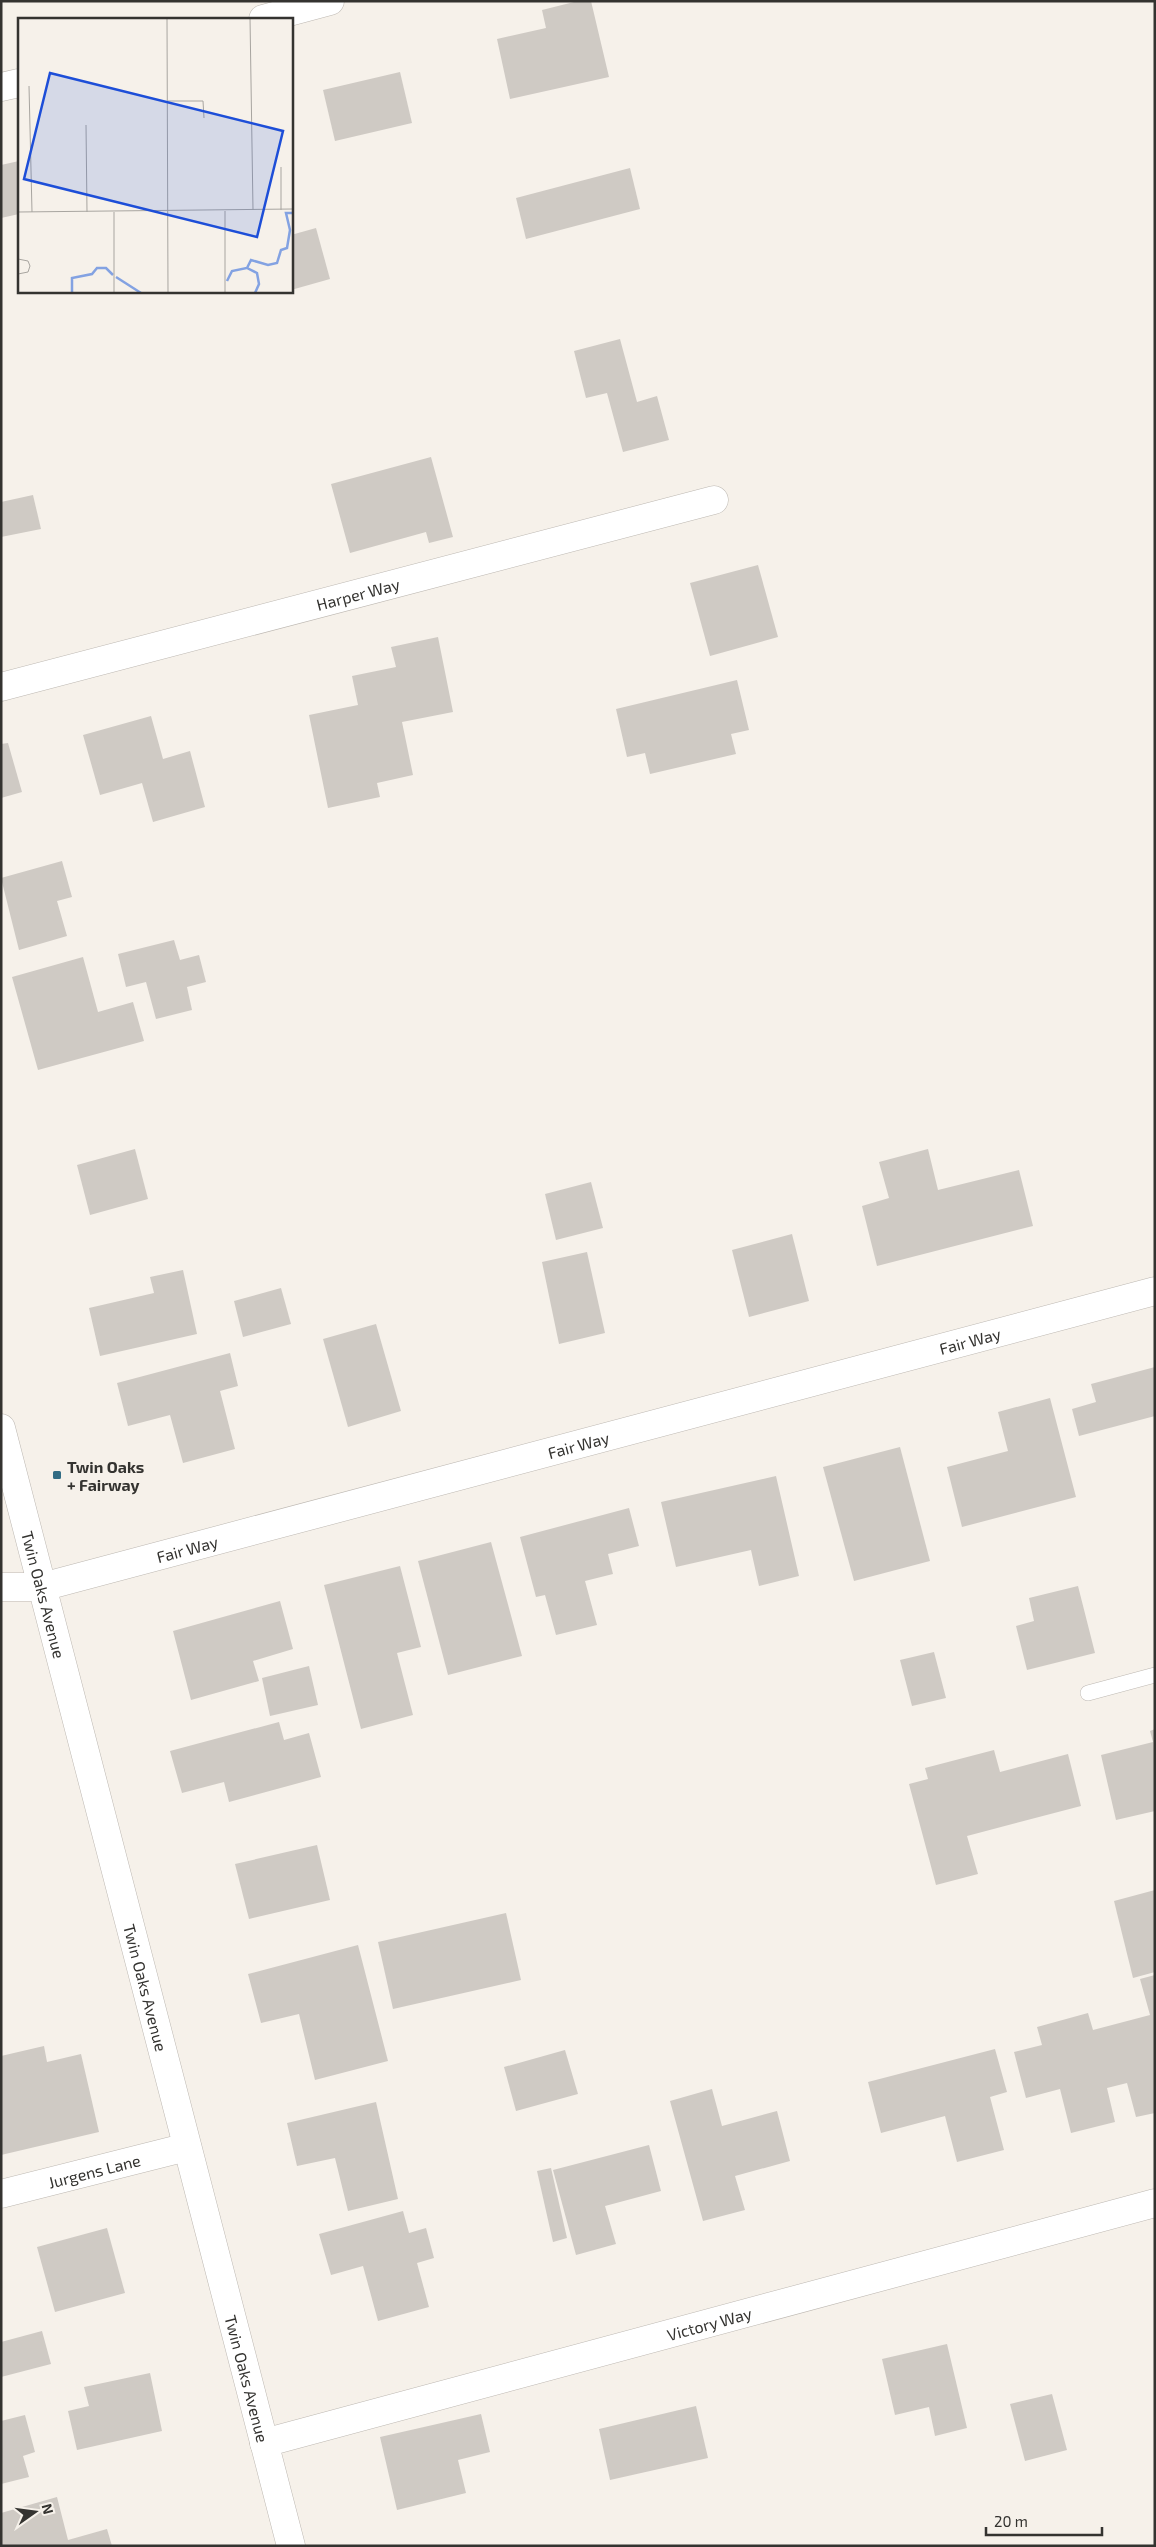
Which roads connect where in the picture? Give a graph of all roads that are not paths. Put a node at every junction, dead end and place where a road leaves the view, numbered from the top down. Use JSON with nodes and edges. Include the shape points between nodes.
{"nodes":[{"id":1,"x":330,"y":1,"type":"edge"},
{"id":2,"x":267,"y":18,"type":"edge"},
{"id":3,"x":18,"y":83,"type":"edge"},
{"id":4,"x":1,"y":88,"type":"edge"},
{"id":5,"x":714,"y":500,"type":"dead end"},
{"id":6,"x":1,"y":687,"type":"edge"},
{"id":7,"x":1155,"y":1291,"type":"edge"},
{"id":8,"x":1,"y":1428,"type":"edge"},
{"id":9,"x":1,"y":1587,"type":"edge"},
{"id":10,"x":42,"y":1587,"type":"junction"},
{"id":11,"x":1155,"y":1675,"type":"edge"},
{"id":12,"x":1088,"y":1693,"type":"dead end"},
{"id":13,"x":187,"y":2147,"type":"junction"},
{"id":14,"x":1,"y":2194,"type":"edge"},
{"id":15,"x":1155,"y":2203,"type":"edge"},
{"id":16,"x":264,"y":2443,"type":"junction"},
{"id":17,"x":291,"y":2546,"type":"edge"}],
"edges":[{"from":1,"to":2,"type":"street"},
{"from":3,"to":4,"type":"street"},
{"from":5,"to":6,"type":"street","name":"Harper Way"},
{"from":7,"to":10,"type":"street","name":"Fair Way"},
{"from":8,"to":10,"type":"street","name":"Twin Oaks Avenue"},
{"from":9,"to":10,"type":"street","name":"Fair Way"},
{"from":10,"to":13,"type":"street","name":"Twin Oaks Avenue"},
{"from":11,"to":12,"type":"lane"},
{"from":13,"to":14,"type":"street","name":"Jurgens Lane"},
{"from":13,"to":16,"type":"street","name":"Twin Oaks Avenue"},
{"from":15,"to":16,"type":"street","name":"Victory Way"},
{"from":16,"to":17,"type":"street","name":"Twin Oaks Avenue"}]}
